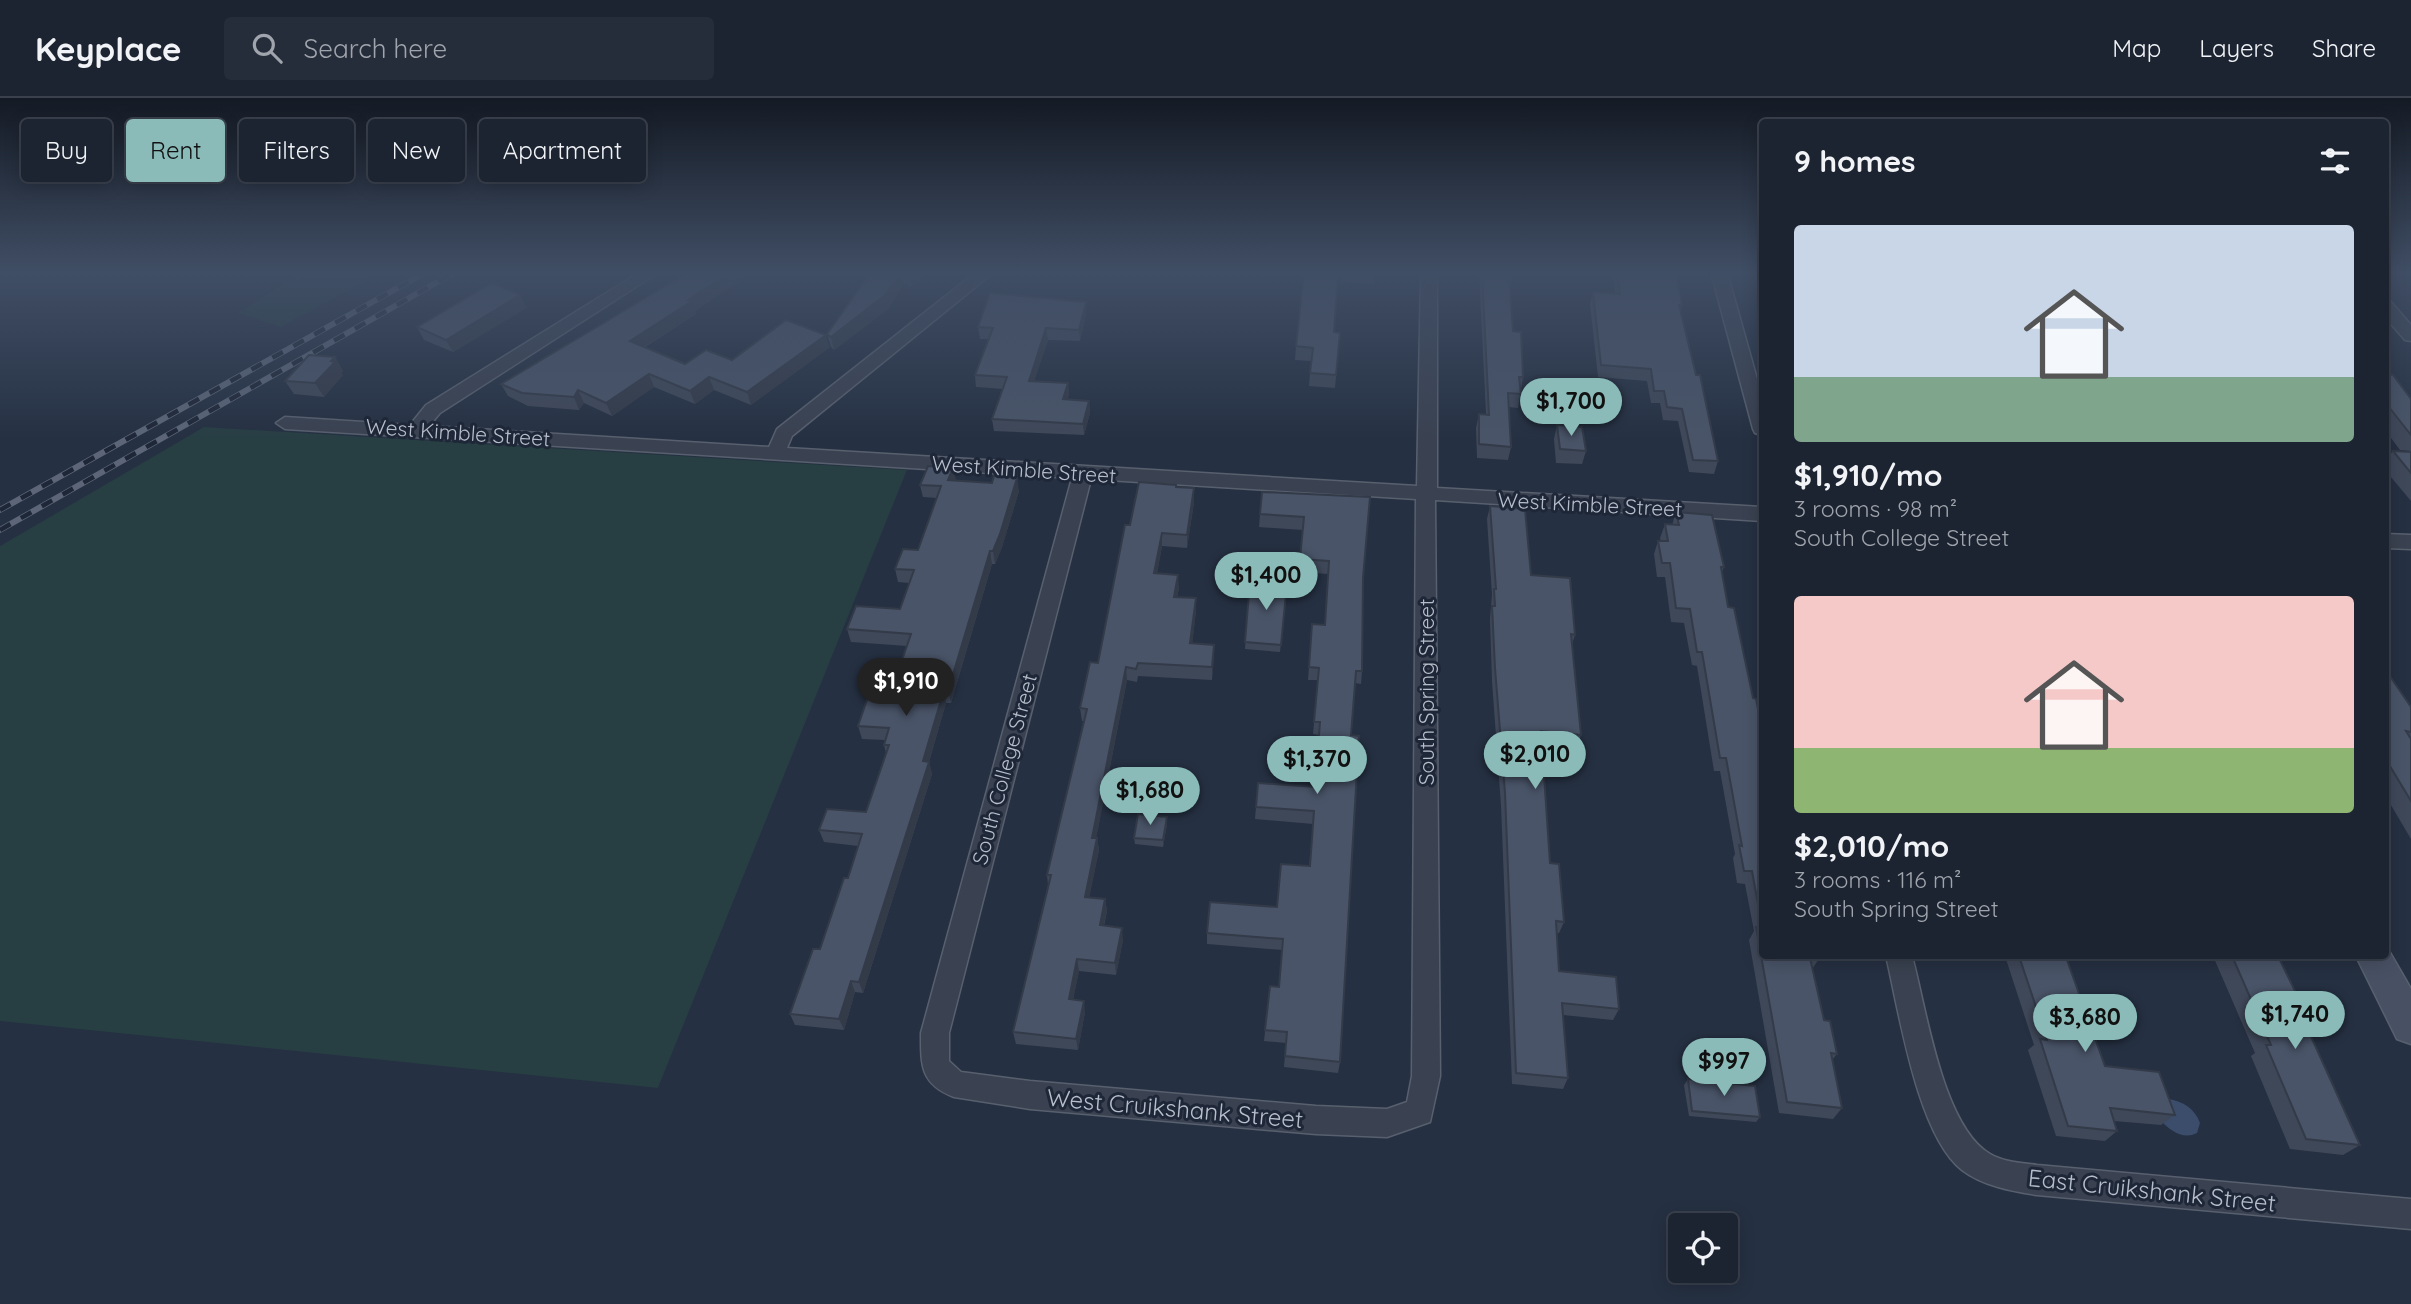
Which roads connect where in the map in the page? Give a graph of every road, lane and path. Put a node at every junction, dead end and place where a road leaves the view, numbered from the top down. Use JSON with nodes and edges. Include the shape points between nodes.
{"nodes":[{"id":1,"x":561,"y":328,"type":"edge"},
{"id":2,"x":915,"y":328,"type":"edge"},
{"id":3,"x":1428,"y":328,"type":"edge"},
{"id":4,"x":1734,"y":328,"type":"edge"},
{"id":5,"x":1759,"y":418,"type":"edge"},
{"id":6,"x":285,"y":423,"type":"dead end"},
{"id":7,"x":416,"y":430,"type":"junction"},
{"id":8,"x":776,"y":452,"type":"junction"},
{"id":9,"x":1083,"y":473,"type":"junction"},
{"id":10,"x":1427,"y":494,"type":"junction"},
{"id":11,"x":1759,"y":514,"type":"edge"},
{"id":12,"x":2389,"y":541,"type":"edge"},
{"id":13,"x":2411,"y":542,"type":"edge"},
{"id":14,"x":1900,"y":959,"type":"edge"},
{"id":15,"x":2376,"y":959,"type":"edge"},
{"id":16,"x":2411,"y":1027,"type":"edge"},
{"id":17,"x":935,"y":1067,"type":"joint"},
{"id":18,"x":1420,"y":1112,"type":"joint"},
{"id":19,"x":2411,"y":1214,"type":"edge"}],
"edges":[{"from":1,"to":7,"type":"street","via":[[433,409]]},
{"from":2,"to":8,"type":"street","via":[[784,433]]},
{"from":3,"to":10,"type":"street","name":"South Spring Street"},
{"from":4,"to":5,"type":"street"},
{"from":6,"to":7,"type":"street","name":"West Kimble Street"},
{"from":7,"to":8,"type":"street","name":"West Kimble Street"},
{"from":8,"to":9,"type":"street","name":"West Kimble Street"},
{"from":9,"to":10,"type":"street","name":"West Kimble Street"},
{"from":9,"to":17,"type":"street","name":"South College Street","via":[[936,1033]]},
{"from":10,"to":11,"type":"street","name":"West Kimble Street"},
{"from":10,"to":18,"type":"street","name":"South Spring Street","via":[[1426,1076]]},
{"from":12,"to":13,"type":"street"},
{"from":14,"to":19,"type":"street","name":"East Cruikshank Street","via":[[1947,1131],[1964,1153],[1981,1165],[2037,1180]]},
{"from":15,"to":16,"type":"street"},
{"from":17,"to":18,"type":"street","name":"West Cruikshank Street","via":[[954,1084],[1030,1095],[1316,1120],[1387,1123]]}]}
